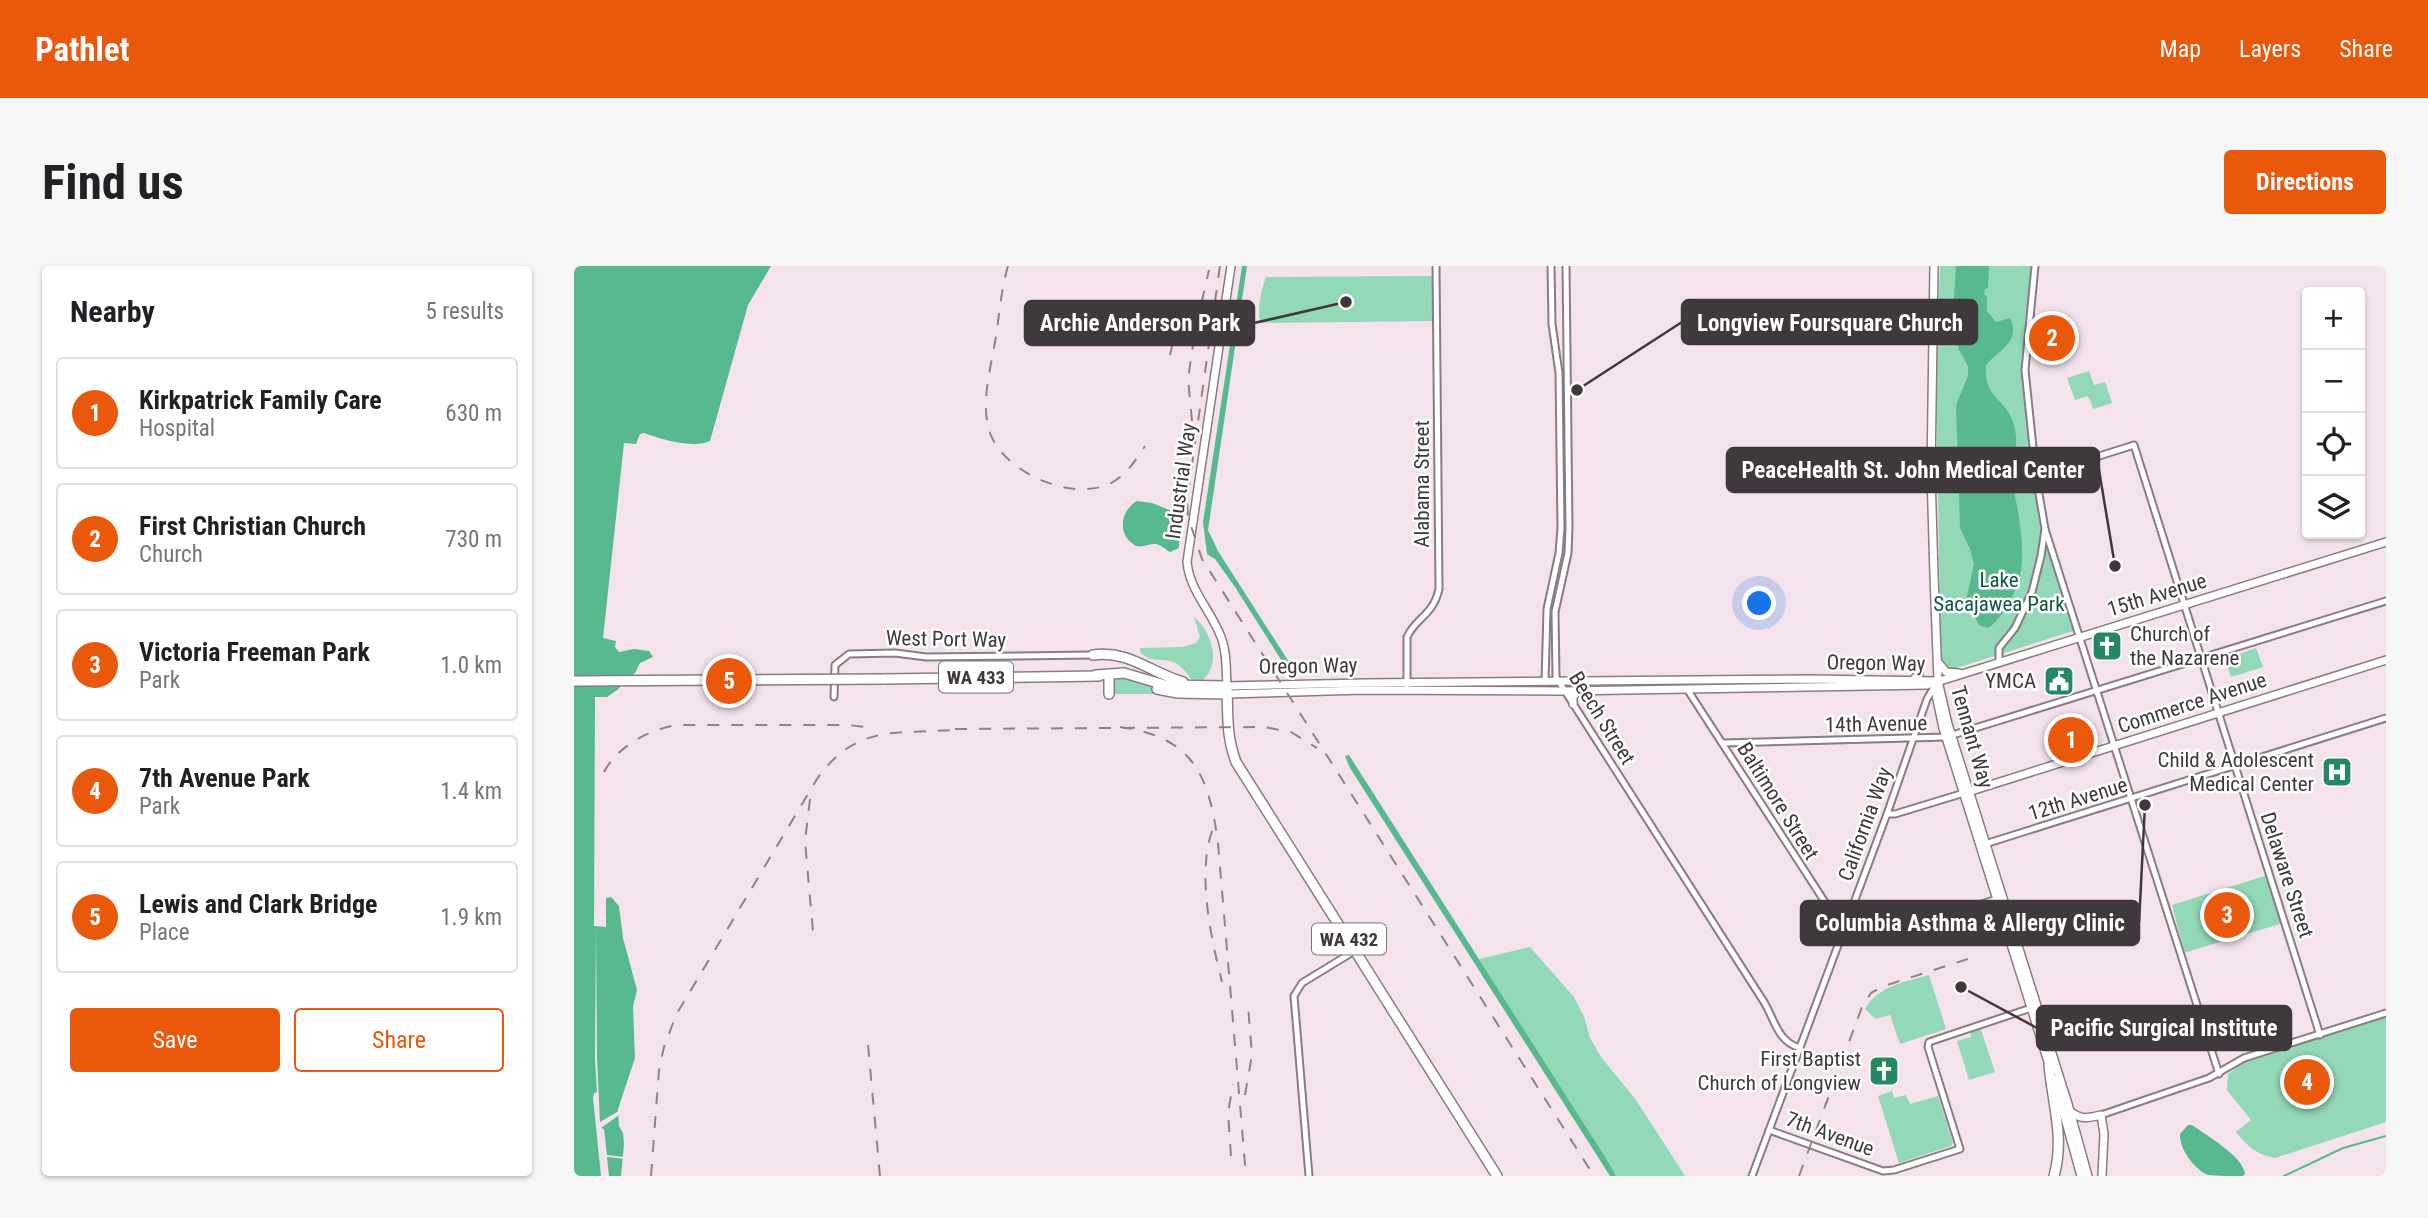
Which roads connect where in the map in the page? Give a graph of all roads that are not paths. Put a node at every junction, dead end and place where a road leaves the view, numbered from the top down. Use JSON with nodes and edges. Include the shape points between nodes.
{"nodes":[{"id":1,"x":1231,"y":266,"type":"edge"},
{"id":2,"x":1436,"y":266,"type":"edge"},
{"id":3,"x":1551,"y":266,"type":"edge"},
{"id":4,"x":1566,"y":266,"type":"edge"},
{"id":5,"x":1934,"y":266,"type":"edge"},
{"id":6,"x":2035,"y":266,"type":"edge"},
{"id":7,"x":2036,"y":476,"type":"junction"},
{"id":8,"x":2045,"y":529,"type":"junction"},
{"id":9,"x":2386,"y":542,"type":"edge"},
{"id":10,"x":2386,"y":601,"type":"edge"},
{"id":11,"x":2186,"y":605,"type":"junction"},
{"id":12,"x":2080,"y":636,"type":"junction"},
{"id":13,"x":1093,"y":655,"type":"junction"},
{"id":14,"x":2203,"y":659,"type":"junction"},
{"id":15,"x":1937,"y":660,"type":"junction"},
{"id":16,"x":2386,"y":660,"type":"edge"},
{"id":17,"x":1545,"y":663,"type":"junction"},
{"id":18,"x":1999,"y":663,"type":"junction"},
{"id":19,"x":1919,"y":664,"type":"dead end"},
{"id":20,"x":1964,"y":674,"type":"junction"},
{"id":21,"x":1102,"y":675,"type":"junction"},
{"id":22,"x":1914,"y":679,"type":"junction"},
{"id":23,"x":574,"y":681,"type":"edge"},
{"id":24,"x":1558,"y":681,"type":"junction"},
{"id":25,"x":1589,"y":681,"type":"junction"},
{"id":26,"x":1938,"y":681,"type":"junction"},
{"id":27,"x":1545,"y":682,"type":"junction"},
{"id":28,"x":1195,"y":686,"type":"junction"},
{"id":29,"x":1407,"y":686,"type":"junction"},
{"id":30,"x":1687,"y":689,"type":"junction"},
{"id":31,"x":1227,"y":690,"type":"junction"},
{"id":32,"x":1580,"y":690,"type":"junction"},
{"id":33,"x":1564,"y":691,"type":"junction"},
{"id":34,"x":2098,"y":692,"type":"junction"},
{"id":35,"x":1109,"y":694,"type":"dead end"},
{"id":36,"x":834,"y":697,"type":"dead end"},
{"id":37,"x":1573,"y":704,"type":"junction"},
{"id":38,"x":2218,"y":713,"type":"junction"},
{"id":39,"x":2386,"y":718,"type":"edge"},
{"id":40,"x":1949,"y":737,"type":"junction"},
{"id":41,"x":1912,"y":740,"type":"junction"},
{"id":42,"x":1723,"y":743,"type":"junction"},
{"id":43,"x":2114,"y":746,"type":"junction"},
{"id":44,"x":2235,"y":766,"type":"junction"},
{"id":45,"x":1967,"y":792,"type":"junction"},
{"id":46,"x":2131,"y":799,"type":"junction"},
{"id":47,"x":1887,"y":814,"type":"junction"},
{"id":48,"x":1983,"y":844,"type":"junction"},
{"id":49,"x":1997,"y":899,"type":"junction"},
{"id":50,"x":1843,"y":930,"type":"junction"},
{"id":51,"x":1356,"y":950,"type":"junction"},
{"id":52,"x":2034,"y":1007,"type":"junction"},
{"id":53,"x":2386,"y":1013,"type":"edge"},
{"id":54,"x":2320,"y":1035,"type":"junction"},
{"id":55,"x":1800,"y":1048,"type":"junction"},
{"id":56,"x":2049,"y":1064,"type":"junction"},
{"id":57,"x":2219,"y":1074,"type":"junction"},
{"id":58,"x":2071,"y":1111,"type":"junction"},
{"id":59,"x":2101,"y":1115,"type":"junction"},
{"id":60,"x":2087,"y":1118,"type":"junction"},
{"id":61,"x":1769,"y":1130,"type":"junction"},
{"id":62,"x":2077,"y":1134,"type":"junction"},
{"id":63,"x":1309,"y":1176,"type":"edge"},
{"id":64,"x":1497,"y":1176,"type":"edge"},
{"id":65,"x":1752,"y":1176,"type":"edge"},
{"id":66,"x":2054,"y":1176,"type":"edge"},
{"id":67,"x":2081,"y":1176,"type":"edge"},
{"id":68,"x":2088,"y":1176,"type":"edge"},
{"id":69,"x":2102,"y":1176,"type":"edge"}],
"edges":[{"from":1,"to":31,"type":"main road","name":"Industrial Way","number":"WA 432","via":[[1188,562],[1192,585],[1222,638]]},
{"from":2,"to":29,"type":"street","name":"Alabama Street","via":[[1439,589],[1434,605],[1407,636]]},
{"from":3,"to":17,"type":"street","name":"Beech Street","via":[[1559,373],[1561,528],[1546,609]]},
{"from":4,"to":24,"type":"street","name":"Beech Street","via":[[1569,528],[1555,612],[1554,670]]},
{"from":5,"to":15,"type":"main road","name":"Tennant Way","via":[[1931,473]]},
{"from":6,"to":7,"type":"street","via":[[2025,370]]},
{"from":7,"to":8,"type":"street"},
{"from":7,"to":11,"type":"street","name":"Delaware Street","via":[[2134,445]]},
{"from":8,"to":12,"type":"street"},
{"from":8,"to":18,"type":"street","via":[[2032,592],[2015,628],[1999,648]]},
{"from":9,"to":11,"type":"main road","name":"15th Avenue"},
{"from":10,"to":14,"type":"street","name":"14th Avenue"},
{"from":11,"to":12,"type":"main road","name":"15th Avenue"},
{"from":11,"to":14,"type":"street","name":"Delaware Street"},
{"from":12,"to":18,"type":"main road","name":"15th Avenue"},
{"from":12,"to":34,"type":"street"},
{"from":13,"to":21,"type":"highway","via":[[1106,662]]},
{"from":13,"to":28,"type":"highway","via":[[1131,658]]},
{"from":13,"to":36,"type":"street","name":"West Port Way","via":[[849,654],[835,665]]},
{"from":14,"to":34,"type":"street","name":"14th Avenue"},
{"from":14,"to":38,"type":"street","name":"Delaware Street"},
{"from":15,"to":20,"type":"main road","via":[[1946,672]]},
{"from":15,"to":26,"type":"main road","name":"Tennant Way"},
{"from":16,"to":38,"type":"main road","name":"Commerce Avenue"},
{"from":17,"to":24,"type":"street"},
{"from":17,"to":27,"type":"street","name":"Beech Street"},
{"from":18,"to":20,"type":"main road","name":"15th Avenue"},
{"from":19,"to":22,"type":"main road"},
{"from":20,"to":26,"type":"main road","name":"15th Avenue"},
{"from":21,"to":23,"type":"highway","name":"Oregon Way","number":"WA 433","bridge":true},
{"from":21,"to":28,"type":"highway","name":"Oregon Way","number":"WA 433","via":[[1136,675],[1165,685]]},
{"from":21,"to":31,"type":"highway","name":"Oregon Way","number":"WA 433","via":[[1169,692]]},
{"from":21,"to":35,"type":"highway"},
{"from":22,"to":25,"type":"main road","name":"Oregon Way"},
{"from":22,"to":26,"type":"main road","name":"Oregon Way"},
{"from":24,"to":25,"type":"main road","name":"Oregon Way"},
{"from":24,"to":27,"type":"main road","name":"Oregon Way"},
{"from":24,"to":33,"type":"street","name":"Beech Street"},
{"from":25,"to":33,"type":"main road"},
{"from":26,"to":30,"type":"main road","name":"Oregon Way","via":[[1902,686]]},
{"from":26,"to":40,"type":"main road","name":"Tennant Way","via":[[1937,706]]},
{"from":26,"to":41,"type":"street","name":"California Way","via":[[1927,697]]},
{"from":27,"to":29,"type":"main road","name":"Oregon Way"},
{"from":28,"to":31,"type":"highway","name":"Oregon Way","number":"WA 433"},
{"from":29,"to":31,"type":"main road","name":"Oregon Way"},
{"from":29,"to":33,"type":"main road","name":"Oregon Way"},
{"from":30,"to":32,"type":"main road","name":"Oregon Way"},
{"from":30,"to":42,"type":"street","name":"Baltimore Street"},
{"from":31,"to":51,"type":"highway","number":"WA 432","via":[[1228,735],[1236,762]]},
{"from":32,"to":33,"type":"main road","name":"Oregon Way"},
{"from":32,"to":37,"type":"main road","via":[[1573,696]]},
{"from":33,"to":37,"type":"street","name":"Beech Street"},
{"from":34,"to":40,"type":"street","name":"14th Avenue"},
{"from":34,"to":43,"type":"street"},
{"from":37,"to":55,"type":"street","name":"Beech Street","via":[[1764,1002],[1781,1036]]},
{"from":38,"to":43,"type":"main road","name":"Commerce Avenue"},
{"from":38,"to":44,"type":"street","name":"Delaware Street"},
{"from":39,"to":44,"type":"street","name":"12th Avenue"},
{"from":40,"to":41,"type":"street","name":"14th Avenue"},
{"from":40,"to":45,"type":"main road","name":"Tennant Way"},
{"from":41,"to":42,"type":"street","name":"14th Avenue"},
{"from":41,"to":47,"type":"street","name":"California Way"},
{"from":42,"to":50,"type":"street","name":"Baltimore Street"},
{"from":43,"to":45,"type":"main road","name":"Commerce Avenue"},
{"from":43,"to":46,"type":"street"},
{"from":44,"to":46,"type":"street","name":"12th Avenue"},
{"from":44,"to":54,"type":"street","name":"Delaware Street"},
{"from":45,"to":47,"type":"street","name":"Commerce Avenue"},
{"from":45,"to":48,"type":"main road","name":"Tennant Way"},
{"from":46,"to":48,"type":"street","name":"12th Avenue"},
{"from":46,"to":57,"type":"street"},
{"from":47,"to":50,"type":"street","name":"California Way"},
{"from":48,"to":49,"type":"main road","name":"Tennant Way"},
{"from":48,"to":52,"type":"main road","name":"Tennant Way"},
{"from":49,"to":50,"type":"street","via":[[1871,940],[1852,939]]},
{"from":49,"to":52,"type":"main road","name":"Tennant Way"},
{"from":50,"to":55,"type":"street","name":"California Way"},
{"from":51,"to":63,"type":"street","via":[[1302,983],[1295,993]]},
{"from":51,"to":64,"type":"highway","number":"WA 432"},
{"from":52,"to":56,"type":"main road","name":"Tennant Way"},
{"from":52,"to":58,"type":"main road","name":"Tennant Way"},
{"from":52,"to":61,"type":"street","name":"7th Avenue","via":[[1929,1042],[1960,1149],[1883,1171]]},
{"from":53,"to":54,"type":"street"},
{"from":54,"to":57,"type":"street","via":[[2244,1058]]},
{"from":55,"to":61,"type":"street","name":"California Way"},
{"from":56,"to":66,"type":"highway","via":[[2060,1135]]},
{"from":56,"to":67,"type":"main road","name":"Tennant Way"},
{"from":57,"to":59,"type":"street"},
{"from":58,"to":60,"type":"main road"},
{"from":58,"to":62,"type":"main road","name":"Tennant Way"},
{"from":59,"to":60,"type":"main road"},
{"from":59,"to":69,"type":"main road"},
{"from":60,"to":62,"type":"main road"},
{"from":61,"to":65,"type":"street","name":"California Way"},
{"from":62,"to":68,"type":"main road","name":"Tennant Way"}]}
